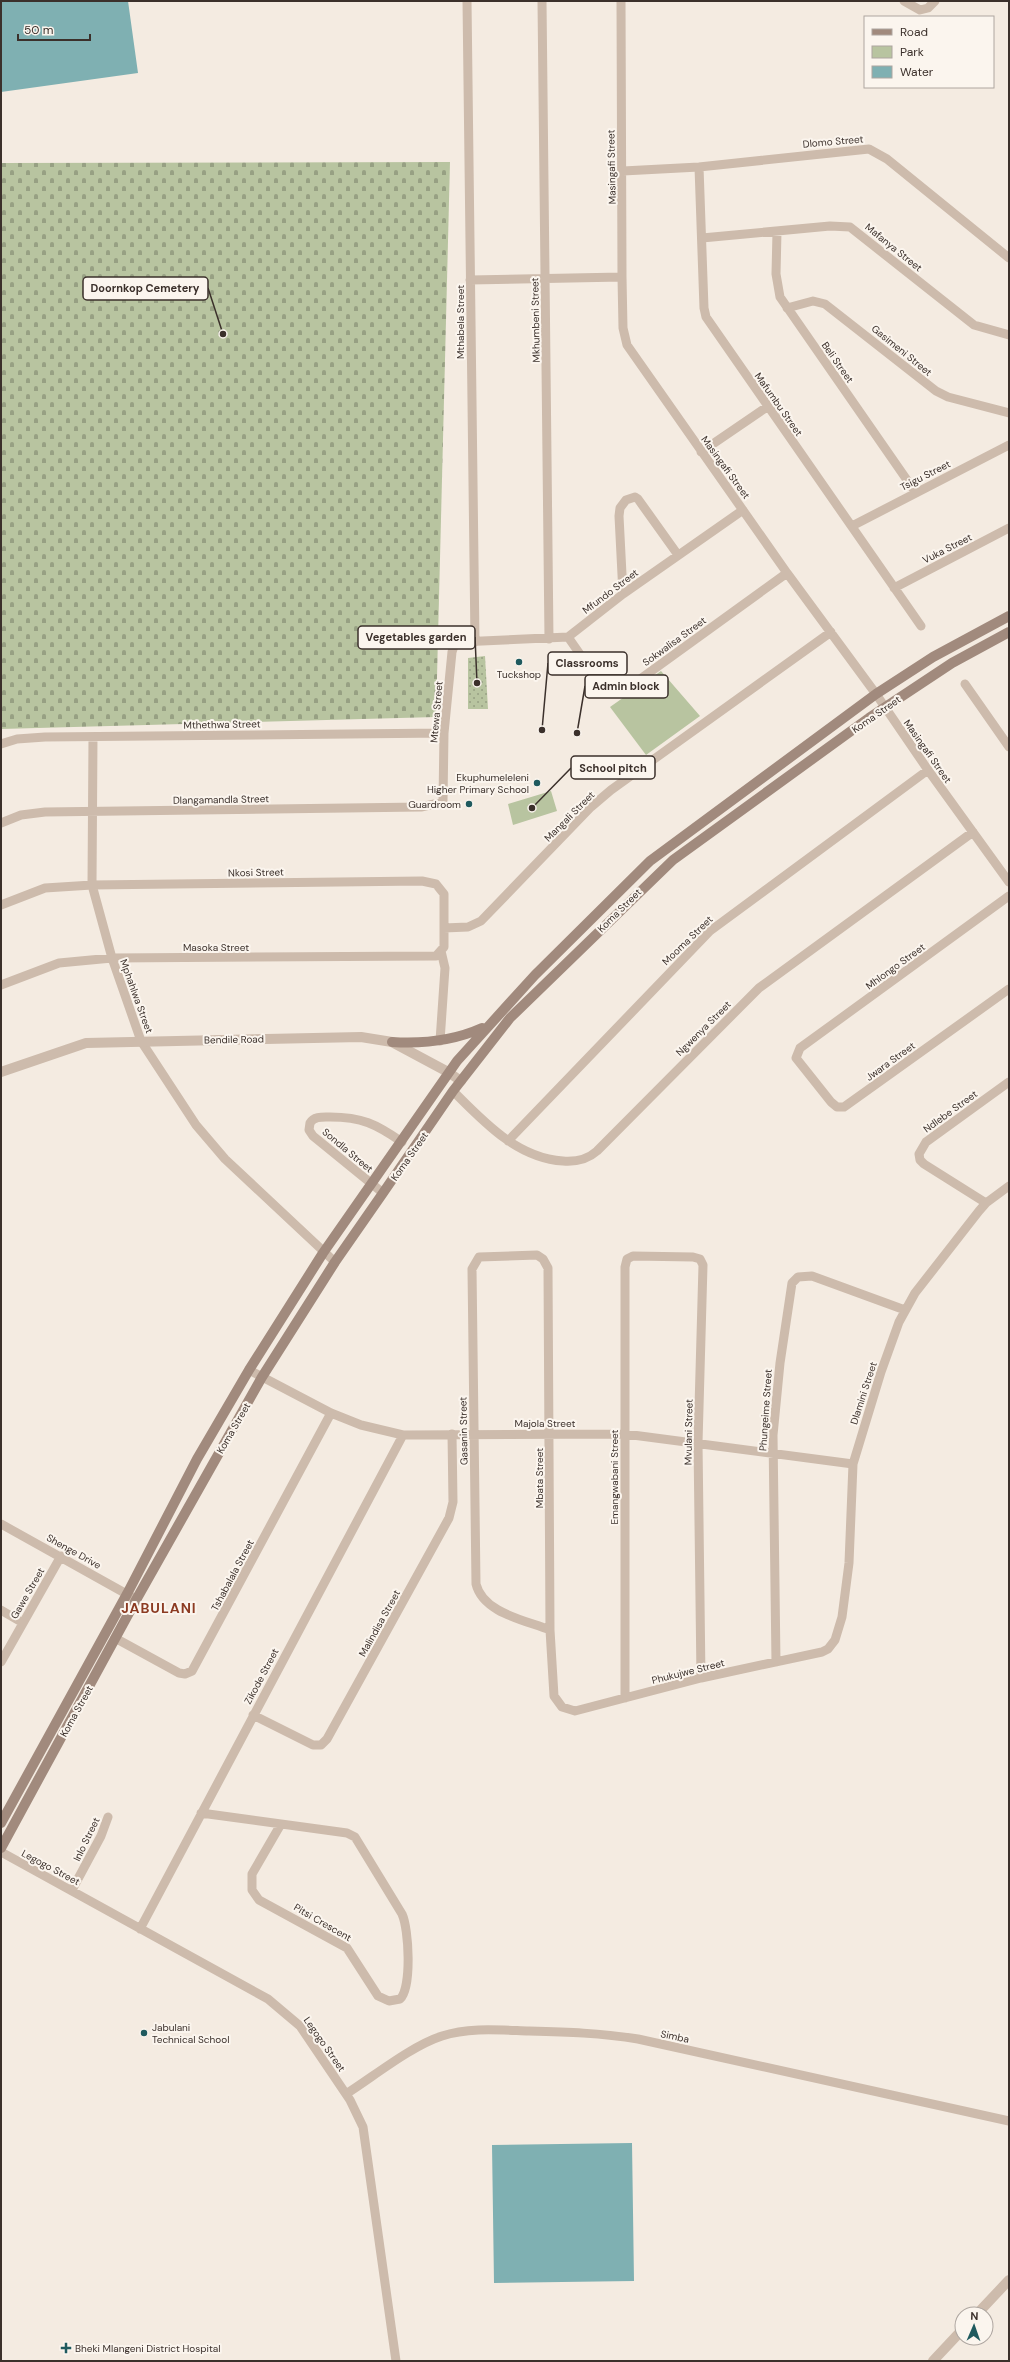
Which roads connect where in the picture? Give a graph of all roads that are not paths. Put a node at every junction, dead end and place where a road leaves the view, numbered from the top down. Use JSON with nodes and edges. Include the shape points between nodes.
{"nodes":[{"id":1,"x":467,"y":1,"type":"edge"},
{"id":2,"x":542,"y":1,"type":"edge"},
{"id":3,"x":620,"y":1,"type":"edge"},
{"id":4,"x":904,"y":1,"type":"edge"},
{"id":5,"x":935,"y":1,"type":"edge"},
{"id":6,"x":699,"y":167,"type":"junction"},
{"id":7,"x":623,"y":170,"type":"junction"},
{"id":8,"x":777,"y":232,"type":"junction"},
{"id":9,"x":702,"y":238,"type":"junction"},
{"id":10,"x":1009,"y":258,"type":"edge"},
{"id":11,"x":622,"y":277,"type":"junction"},
{"id":12,"x":545,"y":278,"type":"junction"},
{"id":13,"x":470,"y":280,"type":"junction"},
{"id":14,"x":787,"y":308,"type":"junction"},
{"id":15,"x":1009,"y":335,"type":"edge"},
{"id":16,"x":767,"y":407,"type":"junction"},
{"id":17,"x":1009,"y":413,"type":"edge"},
{"id":18,"x":1009,"y":445,"type":"edge"},
{"id":19,"x":701,"y":452,"type":"junction"},
{"id":20,"x":916,"y":493,"type":"junction"},
{"id":21,"x":743,"y":510,"type":"junction"},
{"id":22,"x":852,"y":526,"type":"junction"},
{"id":23,"x":1009,"y":528,"type":"edge"},
{"id":24,"x":678,"y":555,"type":"junction"},
{"id":25,"x":787,"y":573,"type":"junction"},
{"id":26,"x":894,"y":588,"type":"junction"},
{"id":27,"x":623,"y":594,"type":"junction"},
{"id":28,"x":1009,"y":616,"type":"edge"},
{"id":29,"x":922,"y":626,"type":"dead end"},
{"id":30,"x":831,"y":632,"type":"junction"},
{"id":31,"x":1009,"y":632,"type":"edge"},
{"id":32,"x":568,"y":637,"type":"junction"},
{"id":33,"x":549,"y":639,"type":"junction"},
{"id":34,"x":475,"y":642,"type":"junction"},
{"id":35,"x":965,"y":684,"type":"dead end"},
{"id":36,"x":876,"y":694,"type":"junction"},
{"id":37,"x":885,"y":708,"type":"junction"},
{"id":38,"x":444,"y":733,"type":"junction"},
{"id":39,"x":93,"y":737,"type":"junction"},
{"id":40,"x":1,"y":744,"type":"edge"},
{"id":41,"x":1009,"y":747,"type":"edge"},
{"id":42,"x":928,"y":770,"type":"junction"},
{"id":43,"x":443,"y":802,"type":"joint"},
{"id":44,"x":92,"y":811,"type":"junction"},
{"id":45,"x":1,"y":823,"type":"edge"},
{"id":46,"x":973,"y":832,"type":"junction"},
{"id":47,"x":1009,"y":882,"type":"edge"},
{"id":48,"x":92,"y":885,"type":"junction"},
{"id":49,"x":1009,"y":896,"type":"edge"},
{"id":50,"x":1,"y":905,"type":"edge"},
{"id":51,"x":444,"y":928,"type":"junction"},
{"id":52,"x":439,"y":953,"type":"junction"},
{"id":53,"x":112,"y":958,"type":"junction"},
{"id":54,"x":1,"y":986,"type":"edge"},
{"id":55,"x":1009,"y":989,"type":"edge"},
{"id":56,"x":488,"y":1026,"type":"junction"},
{"id":57,"x":141,"y":1041,"type":"junction"},
{"id":58,"x":440,"y":1041,"type":"junction"},
{"id":59,"x":392,"y":1042,"type":"junction"},
{"id":60,"x":796,"y":1056,"type":"joint"},
{"id":61,"x":1,"y":1072,"type":"edge"},
{"id":62,"x":448,"y":1072,"type":"junction"},
{"id":63,"x":461,"y":1081,"type":"junction"},
{"id":64,"x":1009,"y":1082,"type":"edge"},
{"id":65,"x":453,"y":1091,"type":"junction"},
{"id":66,"x":508,"y":1141,"type":"junction"},
{"id":67,"x":402,"y":1142,"type":"junction"},
{"id":68,"x":372,"y":1185,"type":"junction"},
{"id":69,"x":1009,"y":1186,"type":"edge"},
{"id":70,"x":382,"y":1193,"type":"junction"},
{"id":71,"x":986,"y":1203,"type":"junction"},
{"id":72,"x":323,"y":1253,"type":"junction"},
{"id":73,"x":628,"y":1258,"type":"joint"},
{"id":74,"x":545,"y":1261,"type":"joint"},
{"id":75,"x":335,"y":1262,"type":"junction"},
{"id":76,"x":905,"y":1310,"type":"junction"},
{"id":77,"x":249,"y":1370,"type":"junction"},
{"id":78,"x":262,"y":1377,"type":"junction"},
{"id":79,"x":331,"y":1413,"type":"junction"},
{"id":80,"x":452,"y":1434,"type":"junction"},
{"id":81,"x":550,"y":1434,"type":"junction"},
{"id":82,"x":625,"y":1434,"type":"junction"},
{"id":83,"x":404,"y":1435,"type":"junction"},
{"id":84,"x":474,"y":1435,"type":"junction"},
{"id":85,"x":698,"y":1443,"type":"junction"},
{"id":86,"x":772,"y":1454,"type":"junction"},
{"id":87,"x":853,"y":1464,"type":"junction"},
{"id":88,"x":1,"y":1524,"type":"edge"},
{"id":89,"x":61,"y":1556,"type":"junction"},
{"id":90,"x":132,"y":1597,"type":"junction"},
{"id":91,"x":1,"y":1610,"type":"edge"},
{"id":92,"x":23,"y":1623,"type":"junction"},
{"id":93,"x":550,"y":1630,"type":"junction"},
{"id":94,"x":115,"y":1638,"type":"junction"},
{"id":95,"x":832,"y":1646,"type":"joint"},
{"id":96,"x":1,"y":1662,"type":"edge"},
{"id":97,"x":776,"y":1662,"type":"junction"},
{"id":98,"x":701,"y":1678,"type":"junction"},
{"id":99,"x":554,"y":1696,"type":"joint"},
{"id":100,"x":625,"y":1698,"type":"junction"},
{"id":101,"x":253,"y":1715,"type":"junction"},
{"id":102,"x":201,"y":1813,"type":"junction"},
{"id":103,"x":108,"y":1817,"type":"dead end"},
{"id":104,"x":1,"y":1823,"type":"edge"},
{"id":105,"x":281,"y":1824,"type":"junction"},
{"id":106,"x":1,"y":1848,"type":"edge"},
{"id":107,"x":1,"y":1852,"type":"edge"},
{"id":108,"x":72,"y":1890,"type":"junction"},
{"id":109,"x":140,"y":1929,"type":"junction"},
{"id":110,"x":346,"y":2094,"type":"junction"},
{"id":111,"x":1009,"y":2121,"type":"edge"},
{"id":112,"x":1009,"y":2280,"type":"edge"},
{"id":113,"x":985,"y":2306,"type":"edge"},
{"id":114,"x":954,"y":2339,"type":"edge"},
{"id":115,"x":396,"y":2361,"type":"edge"},
{"id":116,"x":933,"y":2361,"type":"edge"}],
"edges":[{"from":1,"to":13,"type":"street","name":"Mthabela Street"},
{"from":2,"to":12,"type":"street","name":"Mkhumbeni Street"},
{"from":3,"to":7,"type":"street","name":"Masingafi Street"},
{"from":4,"to":5,"type":"street","via":[[920,10],[928,8]]},
{"from":6,"to":7,"type":"street","name":"Dlomo Street"},
{"from":6,"to":9,"type":"street","name":"Mafumbu Street"},
{"from":6,"to":10,"type":"street","name":"Dlomo Street","via":[[869,149],[887,159]]},
{"from":7,"to":11,"type":"street","name":"Masingafi Street"},
{"from":8,"to":9,"type":"street","name":"Mafanya Street"},
{"from":8,"to":14,"type":"street","name":"Beli Street","via":[[776,283]]},
{"from":8,"to":15,"type":"street","name":"Mafanya Street","via":[[830,226],[850,227],[974,325]]},
{"from":9,"to":16,"type":"street","name":"Mafumbu Street","via":[[705,314]]},
{"from":11,"to":12,"type":"street"},
{"from":11,"to":19,"type":"street","name":"Masingafi Street","via":[[627,345]]},
{"from":12,"to":13,"type":"street"},
{"from":12,"to":33,"type":"street","name":"Mkhumbeni Street"},
{"from":13,"to":34,"type":"street","name":"Mthabela Street"},
{"from":14,"to":17,"type":"street","name":"Gasimeni Street","via":[[813,301],[825,304],[939,393]]},
{"from":14,"to":20,"type":"street","name":"Beli Street"},
{"from":16,"to":19,"type":"street"},
{"from":16,"to":22,"type":"street","name":"Mafumbu Street"},
{"from":18,"to":20,"type":"street","name":"Tsigu Street"},
{"from":19,"to":21,"type":"street","name":"Masingafi Street"},
{"from":20,"to":22,"type":"street","name":"Tsigu Street"},
{"from":21,"to":24,"type":"street","name":"Mfundo Street"},
{"from":21,"to":25,"type":"street","name":"Masingafi Street"},
{"from":22,"to":26,"type":"street","name":"Mafumbu Street"},
{"from":23,"to":26,"type":"street","name":"Vuka Street"},
{"from":24,"to":27,"type":"street","name":"Mfundo Street"},
{"from":24,"to":27,"type":"street","via":[[638,499],[635,497],[626,500],[620,508],[619,516]]},
{"from":25,"to":30,"type":"street","name":"Masingafi Street"},
{"from":25,"to":32,"type":"street","name":"Sokwalisa Street","via":[[621,693],[605,690]]},
{"from":26,"to":29,"type":"street","name":"Mafumbu Street"},
{"from":27,"to":32,"type":"street","name":"Mfundo Street"},
{"from":28,"to":36,"type":"main road","name":"Koma Street","via":[[946,649]]},
{"from":30,"to":36,"type":"street","name":"Masingafi Street"},
{"from":30,"to":51,"type":"street","name":"Mangali Street","via":[[611,790],[481,921],[468,928]]},
{"from":31,"to":37,"type":"main road","name":"Koma Street","via":[[952,663]]},
{"from":32,"to":33,"type":"street"},
{"from":33,"to":34,"type":"street"},
{"from":34,"to":38,"type":"street","name":"Mtewa Street","via":[[460,642],[454,646]]},
{"from":35,"to":41,"type":"street"},
{"from":36,"to":37,"type":"street","name":"Masingafi Street"},
{"from":36,"to":56,"type":"main road","name":"Koma Street","via":[[650,861]]},
{"from":37,"to":42,"type":"street","name":"Masingafi Street"},
{"from":37,"to":63,"type":"main road","name":"Koma Street","via":[[792,772],[659,871],[510,1018]]},
{"from":38,"to":39,"type":"street","name":"Mthethwa Street"},
{"from":38,"to":43,"type":"street","name":"Mtewa Street"},
{"from":39,"to":40,"type":"street","name":"Mthethwa Street","via":[[26,738]]},
{"from":39,"to":44,"type":"street","name":"Mphahlwa Street"},
{"from":42,"to":46,"type":"street","name":"Masingafi Street"},
{"from":42,"to":66,"type":"street","name":"Mooma Street","via":[[710,931]]},
{"from":43,"to":44,"type":"street","name":"Dlangamandla Street","via":[[414,808]]},
{"from":44,"to":45,"type":"street","name":"Dlangamandla Street","via":[[30,813]]},
{"from":44,"to":48,"type":"street","name":"Mphahlwa Street"},
{"from":46,"to":47,"type":"street","name":"Masingafi Street"},
{"from":46,"to":66,"type":"street","name":"Ngwenya Street","via":[[759,988],[593,1154],[576,1161],[554,1161],[527,1152]]},
{"from":48,"to":50,"type":"street","name":"Nkosi Street","via":[[44,888]]},
{"from":48,"to":51,"type":"street","name":"Nkosi Street","via":[[431,882],[444,894]]},
{"from":48,"to":53,"type":"street","name":"Mphahlwa Street"},
{"from":49,"to":60,"type":"street","name":"Mhlongo Street","via":[[800,1048]]},
{"from":51,"to":52,"type":"street","name":"Nkosi Street","via":[[444,948]]},
{"from":52,"to":53,"type":"street","name":"Masoka Street"},
{"from":52,"to":58,"type":"street","via":[[445,968]]},
{"from":53,"to":54,"type":"street","name":"Masoka Street","via":[[59,963]]},
{"from":53,"to":57,"type":"street","name":"Mphahlwa Street"},
{"from":55,"to":60,"type":"street","name":"Jwara Street","via":[[844,1107],[837,1107],[831,1102],[798,1062]]},
{"from":56,"to":58,"type":"main road","via":[[470,1034]]},
{"from":56,"to":62,"type":"main road","name":"Koma Street"},
{"from":57,"to":59,"type":"street","name":"Bendile Road","via":[[361,1037]]},
{"from":57,"to":61,"type":"street","name":"Bendile Road","via":[[86,1043]]},
{"from":57,"to":72,"type":"street","name":"Mphahlwa Street","via":[[196,1125],[211,1143]]},
{"from":58,"to":59,"type":"main road"},
{"from":59,"to":62,"type":"street","name":"Bendile Road"},
{"from":62,"to":63,"type":"street","name":"Bendile Road"},
{"from":62,"to":67,"type":"main road","name":"Koma Street"},
{"from":63,"to":65,"type":"main road","name":"Koma Street"},
{"from":64,"to":71,"type":"street","name":"Ndlebe Street","via":[[926,1142],[918,1154],[924,1164]]},
{"from":65,"to":66,"type":"street","name":"Ngwenya Street"},
{"from":65,"to":70,"type":"main road","name":"Koma Street"},
{"from":67,"to":68,"type":"main road","name":"Koma Street"},
{"from":67,"to":68,"type":"street","name":"Sondla Street","via":[[379,1126],[360,1119],[319,1117],[312,1120],[309,1130],[313,1136]]},
{"from":68,"to":70,"type":"street","name":"Sondla Street"},
{"from":68,"to":72,"type":"main road","name":"Koma Street"},
{"from":69,"to":71,"type":"street","name":"Dlamini Street"},
{"from":70,"to":75,"type":"main road","name":"Koma Street"},
{"from":71,"to":76,"type":"street","name":"Dlamini Street","via":[[944,1255]]},
{"from":72,"to":75,"type":"street","name":"Mphahlwa Street"},
{"from":72,"to":77,"type":"main road","name":"Koma Street"},
{"from":73,"to":82,"type":"street","name":"Emangwabani Street","via":[[625,1267]]},
{"from":73,"to":85,"type":"street","name":"Mvulani Street","via":[[693,1257],[700,1259],[702,1263]]},
{"from":74,"to":81,"type":"street","name":"Mbata Street","via":[[548,1274]]},
{"from":74,"to":84,"type":"street","name":"Gasanin Street","via":[[533,1254],[481,1256],[473,1266]]},
{"from":75,"to":78,"type":"main road","name":"Koma Street"},
{"from":76,"to":86,"type":"street","name":"Phungeime Street","via":[[812,1276],[803,1275],[795,1280],[789,1297],[780,1363]]},
{"from":76,"to":87,"type":"street","name":"Dlamini Street","via":[[881,1372]]},
{"from":77,"to":78,"type":"street","name":"Majola Street"},
{"from":77,"to":90,"type":"main road","name":"Koma Street","via":[[197,1459]]},
{"from":78,"to":79,"type":"street","name":"Majola Street"},
{"from":78,"to":90,"type":"main road","name":"Koma Street"},
{"from":79,"to":83,"type":"street","name":"Majola Street","via":[[361,1425]]},
{"from":79,"to":94,"type":"street","name":"Tshabalala Street","via":[[192,1671],[179,1673]]},
{"from":80,"to":83,"type":"street","name":"Majola Street"},
{"from":80,"to":84,"type":"street","name":"Majola Street"},
{"from":80,"to":101,"type":"street","name":"Malindisa Street","via":[[452,1502],[449,1518],[327,1739],[319,1745],[309,1744]]},
{"from":81,"to":82,"type":"street","name":"Majola Street"},
{"from":81,"to":84,"type":"street","name":"Majola Street"},
{"from":81,"to":93,"type":"street","name":"Mbata Street"},
{"from":82,"to":85,"type":"street","name":"Majola Street"},
{"from":82,"to":100,"type":"street","name":"Emangwabani Street"},
{"from":83,"to":101,"type":"street","name":"Zikode Street"},
{"from":84,"to":93,"type":"street","name":"Gasanin Street","via":[[478,1592],[488,1604]]},
{"from":85,"to":86,"type":"street","name":"Majola Street"},
{"from":85,"to":98,"type":"street","name":"Mvulani Street"},
{"from":86,"to":87,"type":"street","name":"Majola Street"},
{"from":86,"to":97,"type":"street","name":"Phungeime Street"},
{"from":87,"to":95,"type":"street","name":"Dlamini Street","via":[[846,1587],[841,1625]]},
{"from":88,"to":89,"type":"street","name":"Shenge Drive"},
{"from":89,"to":90,"type":"street","name":"Shenge Drive"},
{"from":89,"to":92,"type":"street","name":"Gawe Street"},
{"from":90,"to":94,"type":"main road","name":"Koma Street"},
{"from":90,"to":104,"type":"main road","name":"Koma Street"},
{"from":91,"to":92,"type":"street"},
{"from":92,"to":96,"type":"street","name":"Gawe Street"},
{"from":93,"to":99,"type":"street","name":"Mbata Street"},
{"from":94,"to":106,"type":"main road","name":"Koma Street"},
{"from":95,"to":97,"type":"street","name":"Phukujwe Street","via":[[822,1652]]},
{"from":97,"to":98,"type":"street","name":"Phukujwe Street"},
{"from":98,"to":100,"type":"street","name":"Phukujwe Street"},
{"from":99,"to":100,"type":"street","name":"Phukujwe Street","via":[[562,1707],[575,1711]]},
{"from":101,"to":102,"type":"street","name":"Zikode Street"},
{"from":102,"to":105,"type":"street","name":"Pitsi Crescent"},
{"from":102,"to":109,"type":"street","name":"Zikode Street"},
{"from":103,"to":108,"type":"street","name":"Inlo Street","via":[[102,1836]]},
{"from":105,"to":105,"type":"street","name":"Pitsi Crescent","via":[[252,1874],[252,1890],[259,1900],[347,1948],[378,1996],[389,2000],[400,1999],[406,1989],[406,1925],[357,1839],[349,1833]]},
{"from":107,"to":108,"type":"street","name":"Legogo Street"},
{"from":108,"to":109,"type":"street","name":"Legogo Street"},
{"from":109,"to":110,"type":"street","name":"Legogo Street","via":[[264,1996],[281,2008],[300,2026]]},
{"from":110,"to":111,"type":"street","name":"Simba","via":[[424,2044],[446,2035],[482,2030],[585,2033],[638,2039]]},
{"from":110,"to":115,"type":"street","name":"Legogo Street","via":[[360,2118],[365,2138]]},
{"from":112,"to":113,"type":"street"},
{"from":114,"to":116,"type":"street"}]}
